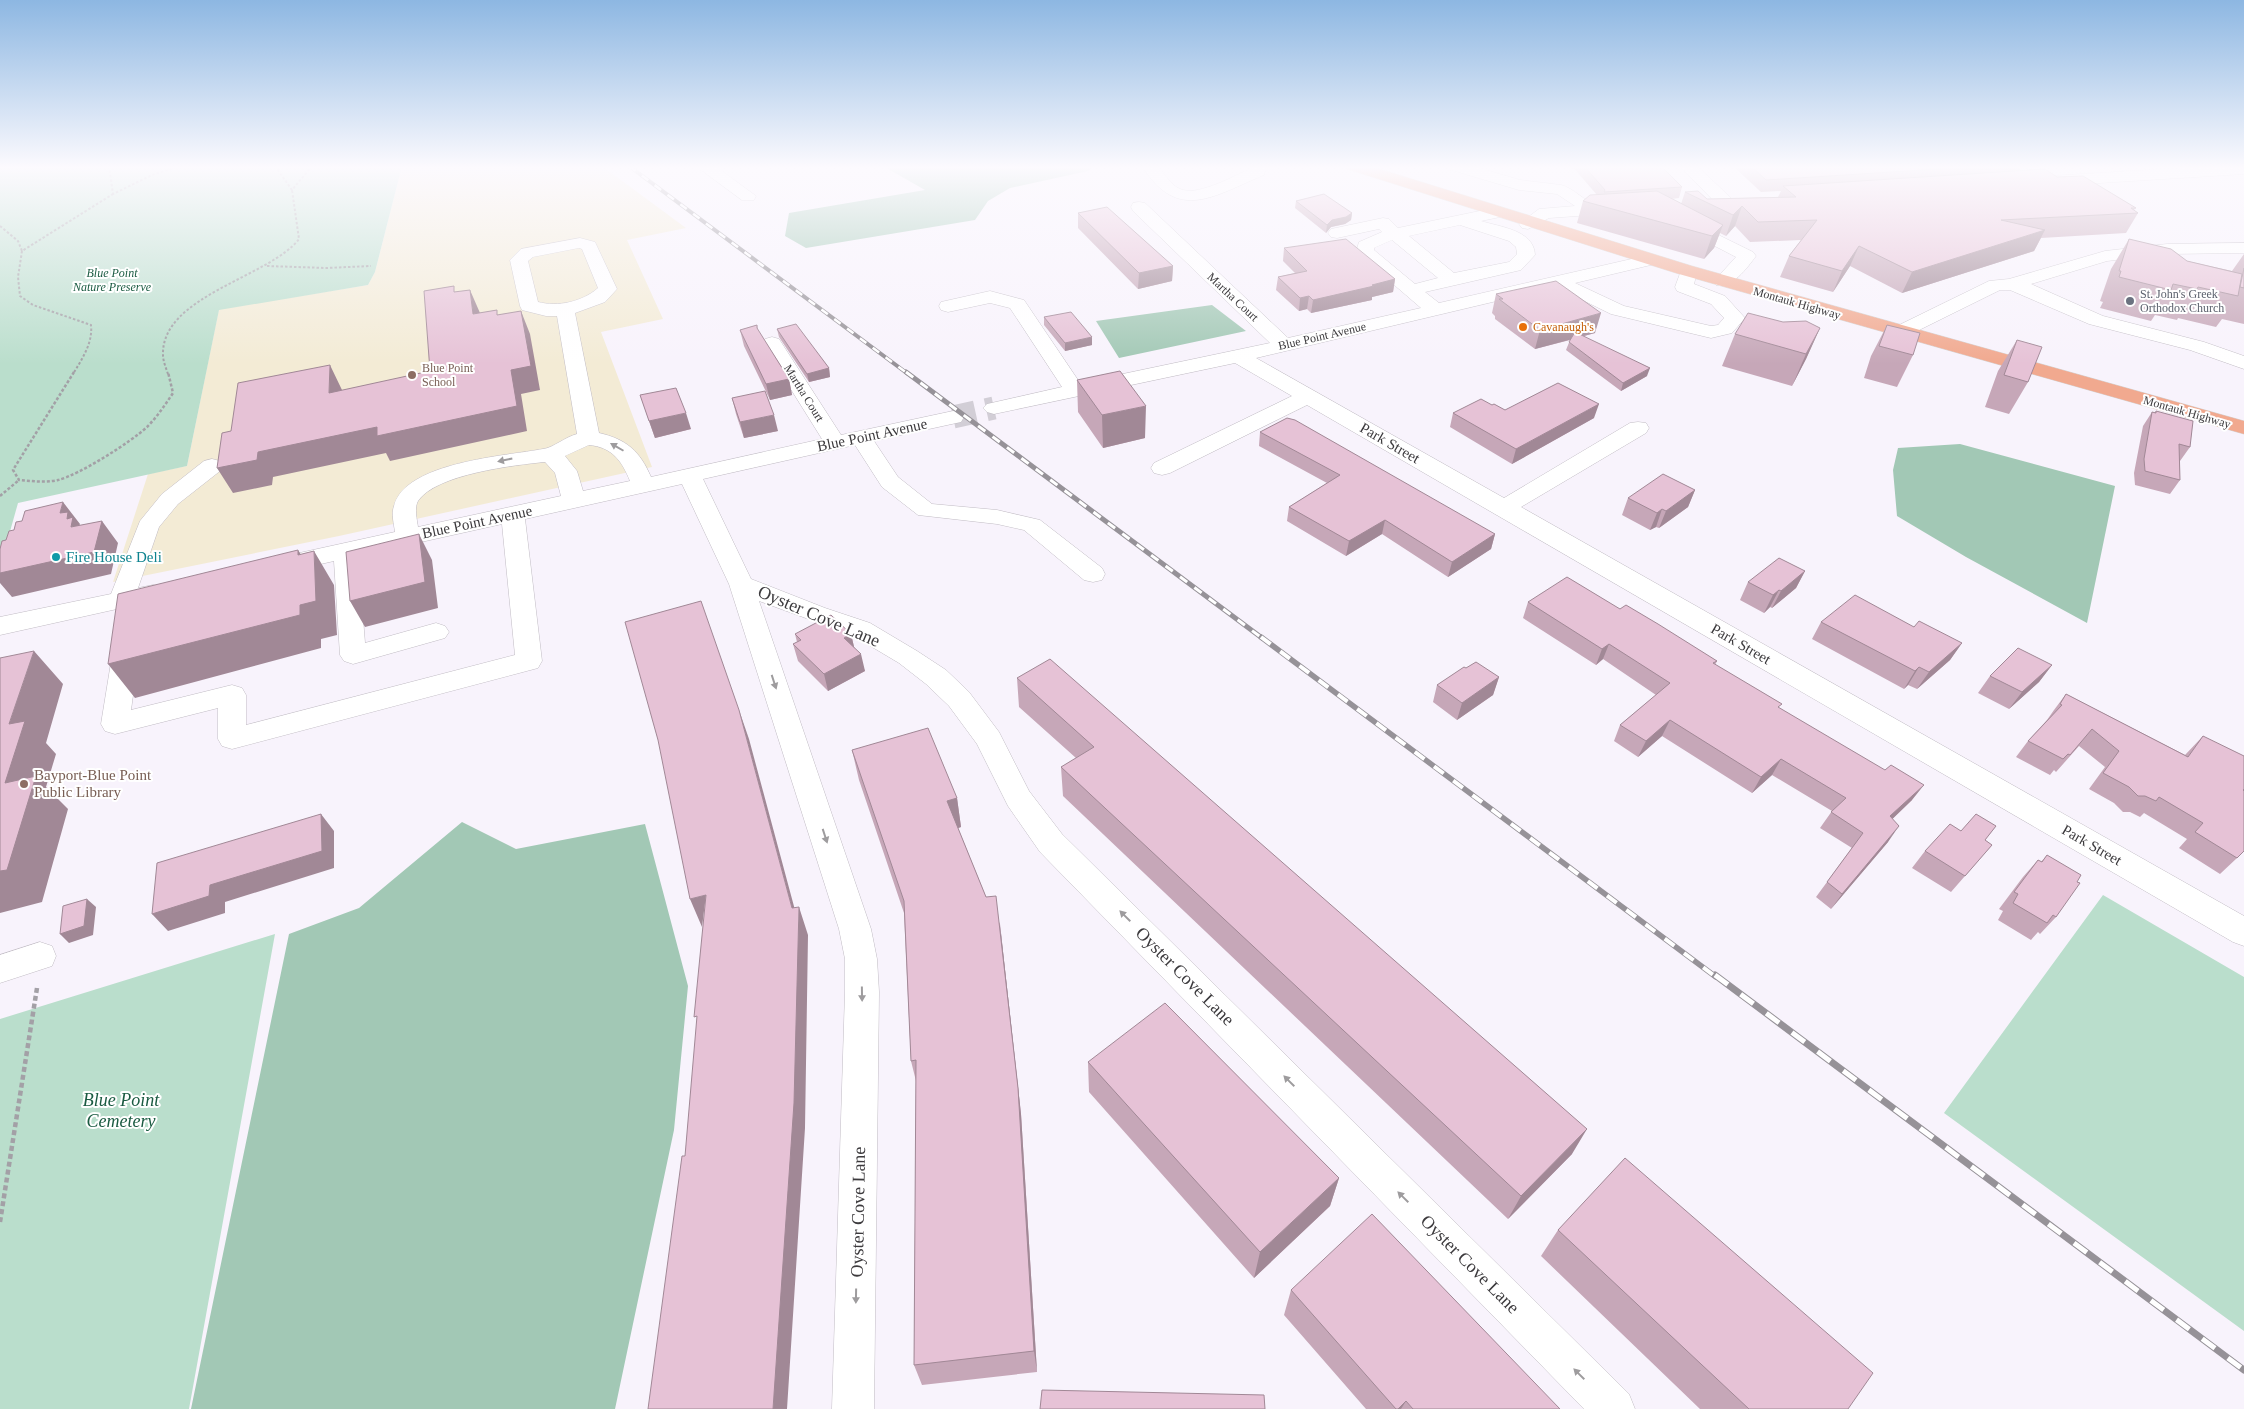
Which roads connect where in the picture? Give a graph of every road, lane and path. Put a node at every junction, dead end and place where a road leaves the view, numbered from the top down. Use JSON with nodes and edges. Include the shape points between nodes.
{"nodes":[{"id":1,"x":7,"y":232,"type":"edge"},
{"id":2,"x":53,"y":232,"type":"edge"},
{"id":3,"x":298,"y":232,"type":"edge"},
{"id":4,"x":1165,"y":232,"type":"edge"},
{"id":5,"x":1353,"y":232,"type":"edge"},
{"id":6,"x":1385,"y":232,"type":"edge"},
{"id":7,"x":1392,"y":232,"type":"edge"},
{"id":8,"x":1498,"y":232,"type":"edge"},
{"id":9,"x":1554,"y":232,"type":"edge"},
{"id":10,"x":1701,"y":232,"type":"edge"},
{"id":11,"x":1337,"y":233,"type":"dead end"},
{"id":12,"x":2244,"y":248,"type":"edge"},
{"id":13,"x":2167,"y":249,"type":"junction"},
{"id":14,"x":22,"y":251,"type":"junction"},
{"id":15,"x":1650,"y":260,"type":"junction"},
{"id":16,"x":2237,"y":265,"type":"dead end"},
{"id":17,"x":266,"y":266,"type":"junction"},
{"id":18,"x":371,"y":266,"type":"dead end"},
{"id":19,"x":1688,"y":272,"type":"junction"},
{"id":20,"x":1448,"y":280,"type":"junction"},
{"id":21,"x":1557,"y":281,"type":"junction"},
{"id":22,"x":1723,"y":282,"type":"junction"},
{"id":23,"x":2010,"y":284,"type":"junction"},
{"id":24,"x":1412,"y":290,"type":"junction"},
{"id":25,"x":948,"y":306,"type":"dead end"},
{"id":26,"x":1434,"y":309,"type":"junction"},
{"id":27,"x":565,"y":310,"type":"junction"},
{"id":28,"x":1900,"y":332,"type":"junction"},
{"id":29,"x":772,"y":343,"type":"dead end"},
{"id":30,"x":1284,"y":345,"type":"junction"},
{"id":31,"x":1238,"y":356,"type":"junction"},
{"id":32,"x":2244,"y":364,"type":"edge"},
{"id":33,"x":1075,"y":391,"type":"junction"},
{"id":34,"x":1308,"y":396,"type":"junction"},
{"id":35,"x":994,"y":408,"type":"tunnel mouth"},
{"id":36,"x":953,"y":417,"type":"tunnel mouth"},
{"id":37,"x":1638,"y":428,"type":"dead end"},
{"id":38,"x":2244,"y":428,"type":"edge"},
{"id":39,"x":861,"y":437,"type":"junction"},
{"id":40,"x":589,"y":438,"type":"junction"},
{"id":41,"x":835,"y":442,"type":"junction"},
{"id":42,"x":554,"y":455,"type":"junction"},
{"id":43,"x":212,"y":466,"type":"dead end"},
{"id":44,"x":1162,"y":468,"type":"dead end"},
{"id":45,"x":690,"y":476,"type":"junction"},
{"id":46,"x":19,"y":480,"type":"junction"},
{"id":47,"x":643,"y":486,"type":"junction"},
{"id":48,"x":0,"y":496,"type":"edge"},
{"id":49,"x":574,"y":501,"type":"junction"},
{"id":50,"x":1503,"y":508,"type":"junction"},
{"id":51,"x":513,"y":514,"type":"junction"},
{"id":52,"x":408,"y":537,"type":"junction"},
{"id":53,"x":345,"y":551,"type":"junction"},
{"id":54,"x":258,"y":570,"type":"edge"},
{"id":55,"x":1093,"y":574,"type":"dead end"},
{"id":56,"x":741,"y":584,"type":"junction"},
{"id":57,"x":172,"y":589,"type":"edge"},
{"id":58,"x":128,"y":598,"type":"junction"},
{"id":59,"x":0,"y":626,"type":"edge"},
{"id":60,"x":436,"y":632,"type":"dead end"},
{"id":61,"x":2244,"y":932,"type":"edge"},
{"id":62,"x":40,"y":956,"type":"dead end"},
{"id":63,"x":0,"y":968,"type":"edge"},
{"id":64,"x":35,"y":1002,"type":"dead end"},
{"id":65,"x":0,"y":1222,"type":"edge"},
{"id":66,"x":853,"y":1409,"type":"edge"},
{"id":67,"x":1614,"y":1409,"type":"edge"}],
"edges":[{"from":1,"to":14,"type":"path","via":[[18,241]]},
{"from":2,"to":14,"type":"path"},
{"from":3,"to":17,"type":"path","via":[[299,240],[292,250]]},
{"from":4,"to":30,"type":"street","name":"Martha Court"},
{"from":5,"to":11,"type":"street"},
{"from":6,"to":24,"type":"street","via":[[1365,246],[1365,252]]},
{"from":7,"to":20,"type":"street"},
{"from":8,"to":20,"type":"street","via":[[1522,241],[1527,249],[1526,255],[1515,266]]},
{"from":9,"to":15,"type":"main road","name":"Montauk Highway"},
{"from":10,"to":22,"type":"street","via":[[1747,256]]},
{"from":12,"to":13,"type":"street"},
{"from":13,"to":16,"type":"street"},
{"from":13,"to":23,"type":"street","via":[[2104,256]]},
{"from":14,"to":46,"type":"path","via":[[18,277],[20,296],[33,305],[91,325],[92,334],[85,354],[13,470]]},
{"from":15,"to":19,"type":"main road","name":"Montauk Highway"},
{"from":15,"to":21,"type":"street","name":"Blue Point Avenue"},
{"from":17,"to":18,"type":"path"},
{"from":17,"to":46,"type":"path","via":[[210,293],[180,317],[166,338],[162,355],[173,393],[146,428],[62,478],[41,482]]},
{"from":19,"to":21,"type":"street","via":[[1684,287],[1718,300],[1735,318],[1725,329],[1711,332],[1618,310]]},
{"from":19,"to":22,"type":"main road","name":"Montauk Highway"},
{"from":20,"to":24,"type":"street"},
{"from":21,"to":26,"type":"street","name":"Blue Point Avenue"},
{"from":22,"to":28,"type":"main road","name":"Montauk Highway"},
{"from":23,"to":28,"type":"street","via":[[1996,285]]},
{"from":23,"to":32,"type":"street","via":[[2022,286],[2096,320],[2197,346]]},
{"from":24,"to":26,"type":"street"},
{"from":25,"to":33,"type":"street","via":[[990,298],[1017,304]]},
{"from":26,"to":30,"type":"street","name":"Blue Point Avenue"},
{"from":27,"to":27,"type":"street","via":[[598,298],[608,289],[589,246],[580,242],[527,253],[519,260],[529,306]]},
{"from":27,"to":40,"type":"street"},
{"from":28,"to":38,"type":"main road","name":"Montauk Highway"},
{"from":29,"to":41,"type":"street","name":"Martha Court"},
{"from":30,"to":31,"type":"street","name":"Blue Point Avenue"},
{"from":31,"to":33,"type":"street","name":"Blue Point Avenue"},
{"from":31,"to":34,"type":"street","name":"Park Street"},
{"from":33,"to":35,"type":"street","name":"Blue Point Avenue"},
{"from":34,"to":44,"type":"street"},
{"from":34,"to":50,"type":"street","name":"Park Street"},
{"from":36,"to":39,"type":"street","name":"Blue Point Avenue"},
{"from":37,"to":50,"type":"street"},
{"from":39,"to":41,"type":"street","name":"Blue Point Avenue"},
{"from":39,"to":55,"type":"street","via":[[890,482],[926,510],[998,517],[1032,525]]},
{"from":40,"to":42,"type":"street","via":[[571,442]]},
{"from":47,"to":40,"type":"street","one_way":true,"via":[[628,455],[600,439]]},
{"from":41,"to":45,"type":"street","name":"Blue Point Avenue"},
{"from":42,"to":49,"type":"street","via":[[566,471]]},
{"from":42,"to":52,"type":"street","one_way":true,"via":[[516,458],[430,481],[410,496],[404,513]]},
{"from":43,"to":58,"type":"street","via":[[170,499],[148,526]]},
{"from":45,"to":47,"type":"street","name":"Blue Point Avenue"},
{"from":45,"to":56,"type":"street","name":"Oyster Cove Lane"},
{"from":46,"to":48,"type":"path"},
{"from":47,"to":49,"type":"street","name":"Blue Point Avenue"},
{"from":49,"to":51,"type":"street","name":"Blue Point Avenue"},
{"from":50,"to":61,"type":"street","name":"Park Street"},
{"from":51,"to":52,"type":"street","name":"Blue Point Avenue"},
{"from":51,"to":58,"type":"street","via":[[530,661],[232,739],[232,695],[115,724]]},
{"from":52,"to":53,"type":"street","name":"Blue Point Avenue"},
{"from":53,"to":54,"type":"street","name":"Blue Point Avenue"},
{"from":53,"to":60,"type":"street","via":[[352,655]]},
{"from":56,"to":66,"type":"street","name":"Oyster Cove Lane","one_way":true,"via":[[856,929],[861,959]]},
{"from":67,"to":56,"type":"street","name":"Oyster Cove Lane","one_way":true,"via":[[1051,843],[1018,798],[989,739],[960,699],[908,656],[861,629]]},
{"from":57,"to":58,"type":"street"},
{"from":58,"to":59,"type":"street"},
{"from":62,"to":63,"type":"street"},
{"from":64,"to":65,"type":"path"}]}
